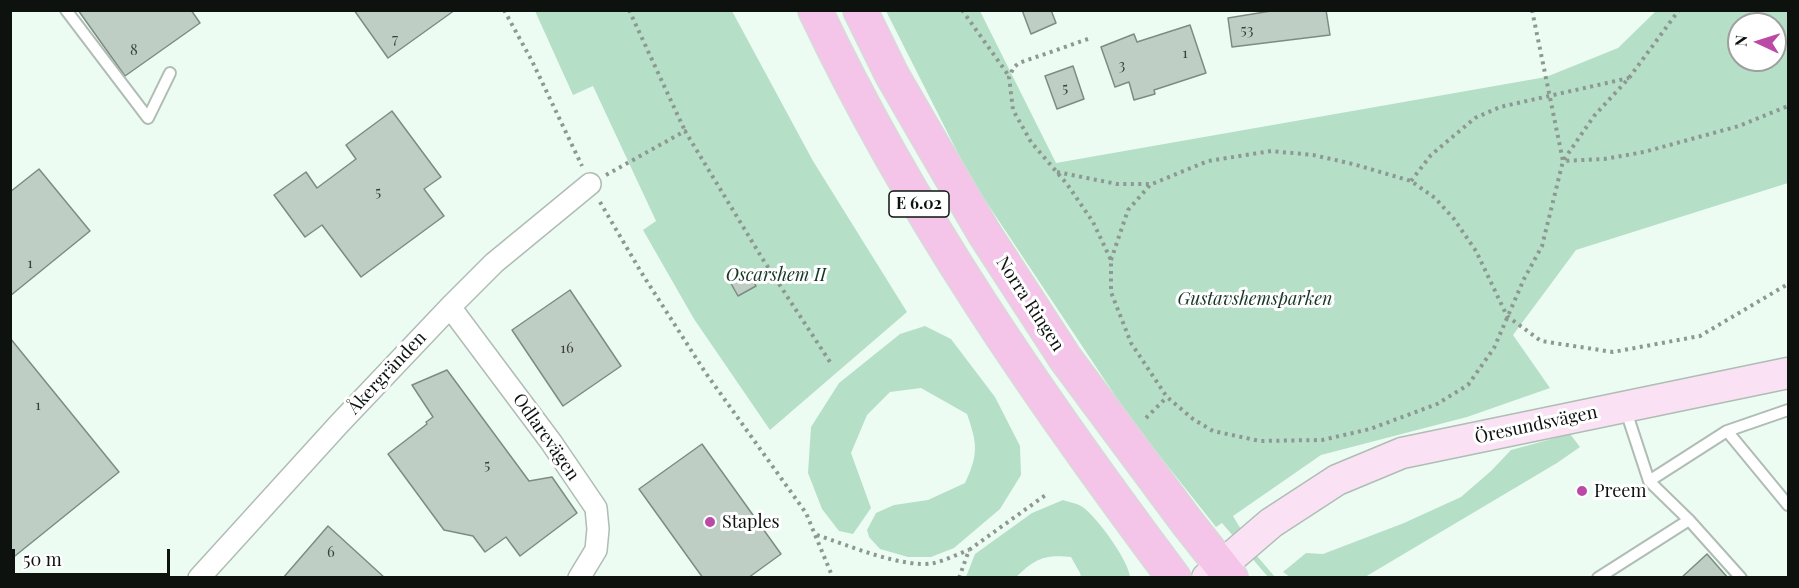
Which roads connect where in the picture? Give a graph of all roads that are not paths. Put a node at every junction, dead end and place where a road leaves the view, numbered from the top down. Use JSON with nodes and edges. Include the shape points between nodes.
{"nodes":[{"id":1,"x":66,"y":10,"type":"edge"},
{"id":2,"x":815,"y":10,"type":"edge"},
{"id":3,"x":860,"y":10,"type":"edge"},
{"id":4,"x":170,"y":73,"type":"dead end"},
{"id":5,"x":590,"y":184,"type":"road end"},
{"id":6,"x":450,"y":307,"type":"junction"},
{"id":7,"x":1788,"y":373,"type":"edge"},
{"id":8,"x":1625,"y":407,"type":"junction"},
{"id":9,"x":1788,"y":410,"type":"edge"},
{"id":10,"x":1727,"y":432,"type":"junction"},
{"id":11,"x":1084,"y":453,"type":"junction"},
{"id":12,"x":1649,"y":481,"type":"junction"},
{"id":13,"x":1788,"y":505,"type":"edge"},
{"id":14,"x":1689,"y":520,"type":"junction"},
{"id":15,"x":1217,"y":570,"type":"edge"},
{"id":16,"x":199,"y":578,"type":"edge"},
{"id":17,"x":579,"y":578,"type":"edge"},
{"id":18,"x":1149,"y":578,"type":"edge"},
{"id":19,"x":1174,"y":578,"type":"edge"},
{"id":20,"x":1598,"y":578,"type":"edge"},
{"id":21,"x":1741,"y":578,"type":"edge"}],
"edges":[{"from":1,"to":4,"type":"lane","via":[[148,118]]},
{"from":2,"to":11,"type":"main road","number":"E 6.02","via":[[896,164],[950,256]]},
{"from":3,"to":15,"type":"main road","name":"Norra Ringen","number":"E 6.02","via":[[891,75],[984,233],[1065,358]]},
{"from":5,"to":6,"type":"street","name":"Åkergränden","via":[[494,263]]},
{"from":6,"to":16,"type":"street","name":"Åkergränden"},
{"from":6,"to":17,"type":"street","name":"Odlarevägen","via":[[596,508],[596,550]]},
{"from":7,"to":8,"type":"street","name":"Öresundsvägen"},
{"from":8,"to":12,"type":"lane"},
{"from":8,"to":15,"type":"street","name":"Öresundsvägen","via":[[1402,453],[1337,480],[1271,523]]},
{"from":9,"to":10,"type":"lane"},
{"from":10,"to":12,"type":"lane"},
{"from":10,"to":13,"type":"lane"},
{"from":11,"to":18,"type":"main road","via":[[1088,486]]},
{"from":11,"to":19,"type":"main road","number":"E 6.02"},
{"from":12,"to":14,"type":"lane"},
{"from":14,"to":20,"type":"lane"},
{"from":14,"to":21,"type":"lane"}]}
